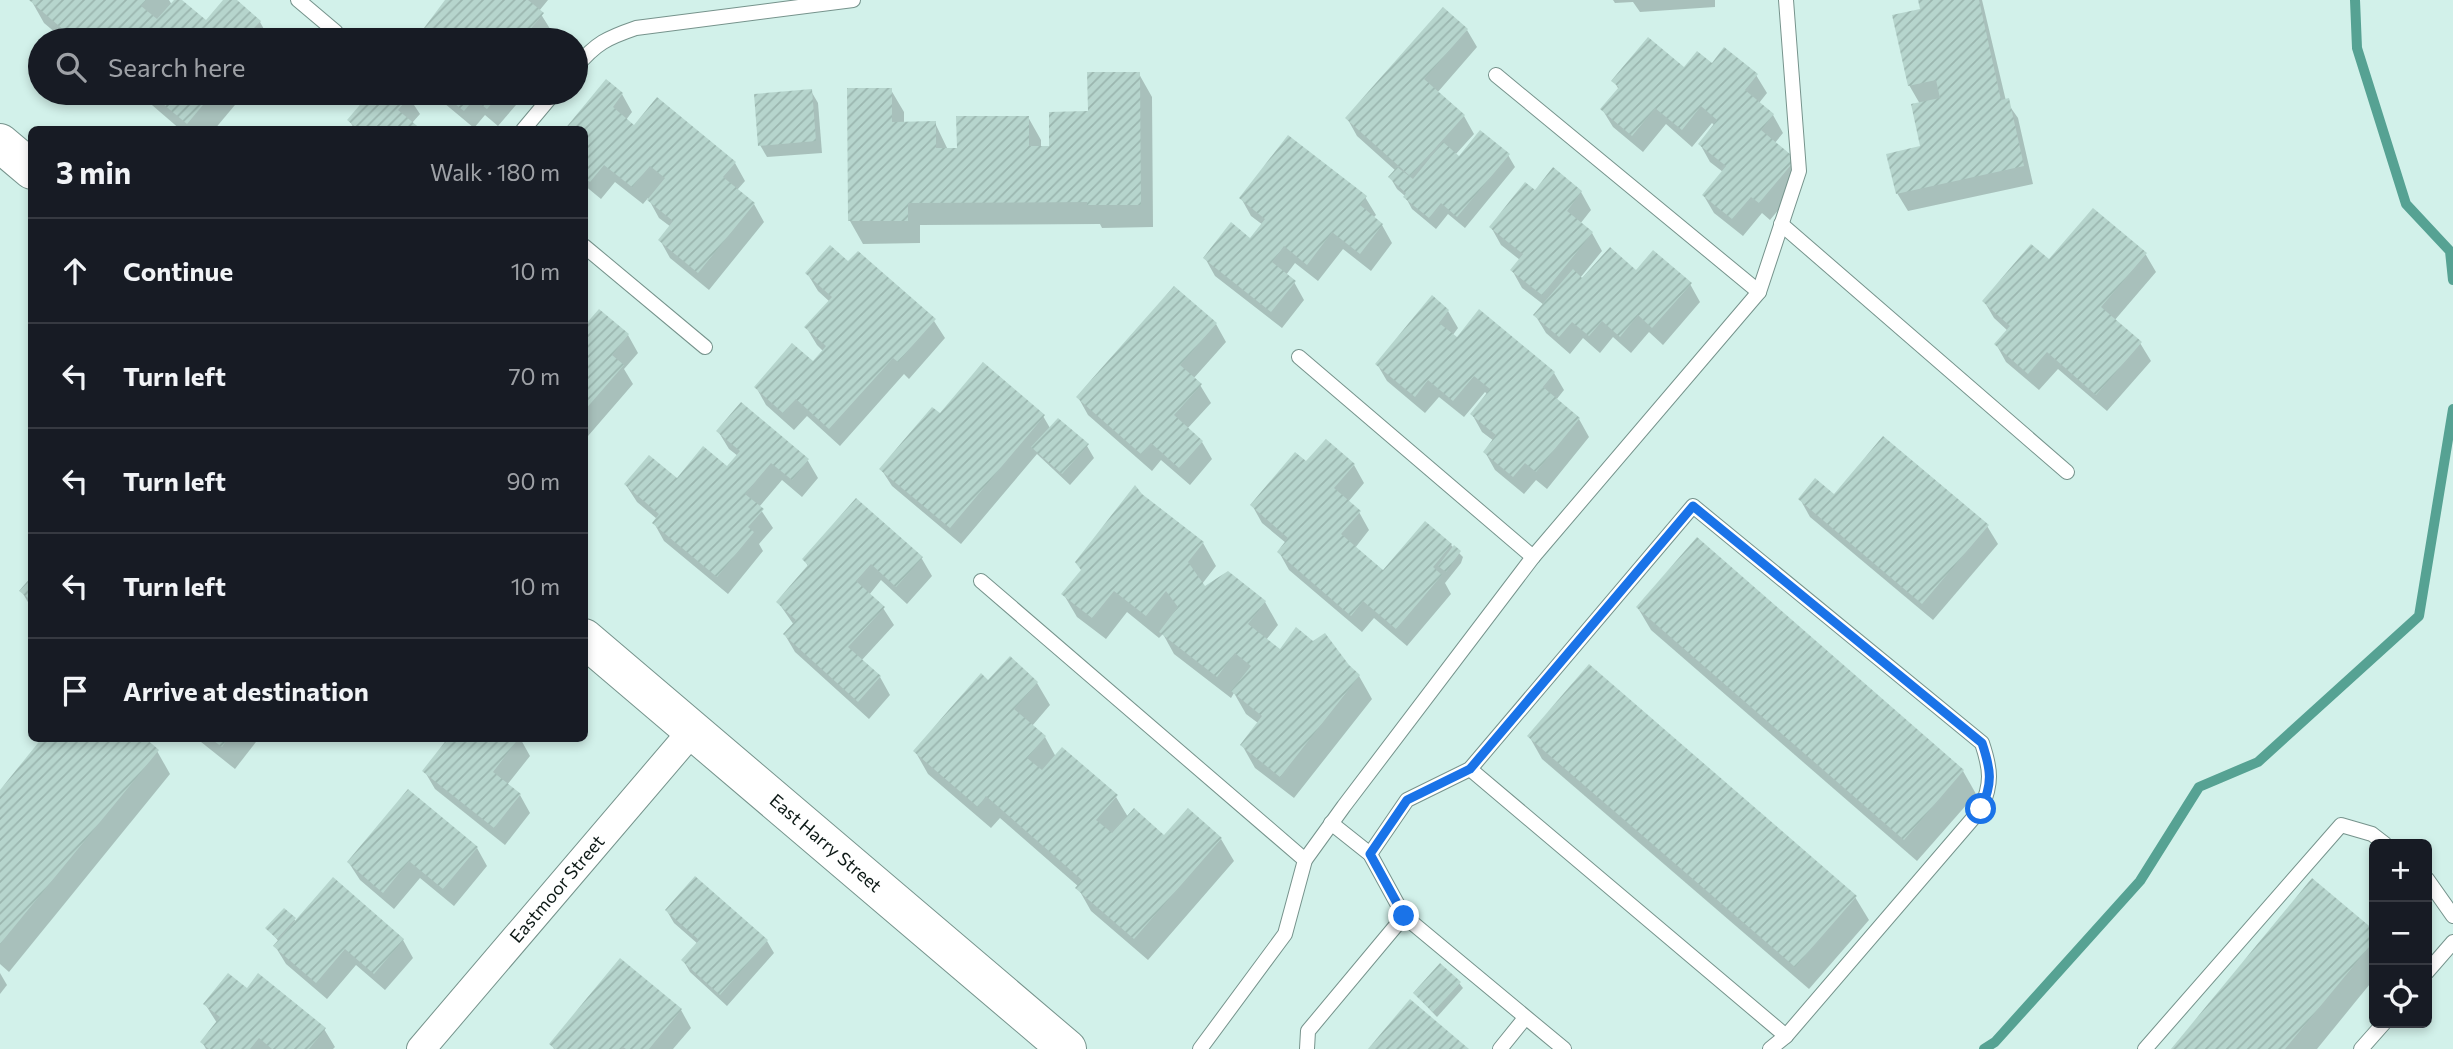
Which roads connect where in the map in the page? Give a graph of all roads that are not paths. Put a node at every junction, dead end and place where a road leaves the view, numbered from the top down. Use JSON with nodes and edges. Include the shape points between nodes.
{"nodes":[{"id":1,"x":298,"y":0,"type":"edge"},
{"id":2,"x":853,"y":0,"type":"edge"},
{"id":3,"x":1786,"y":0,"type":"edge"},
{"id":4,"x":331,"y":28,"type":"edge"},
{"id":5,"x":588,"y":52,"type":"edge"},
{"id":6,"x":1496,"y":75,"type":"dead end"},
{"id":7,"x":544,"y":105,"type":"edge"},
{"id":8,"x":526,"y":126,"type":"edge"},
{"id":9,"x":0,"y":143,"type":"edge"},
{"id":10,"x":28,"y":167,"type":"edge"},
{"id":11,"x":1781,"y":224,"type":"junction"},
{"id":12,"x":588,"y":249,"type":"edge"},
{"id":13,"x":1759,"y":292,"type":"junction"},
{"id":14,"x":705,"y":347,"type":"dead end"},
{"id":15,"x":1299,"y":356,"type":"dead end"},
{"id":16,"x":2067,"y":472,"type":"dead end"},
{"id":17,"x":1533,"y":557,"type":"junction"},
{"id":18,"x":981,"y":581,"type":"dead end"},
{"id":19,"x":588,"y":641,"type":"edge"},
{"id":20,"x":694,"y":729,"type":"junction"},
{"id":21,"x":1470,"y":769,"type":"junction"},
{"id":22,"x":1331,"y":823,"type":"junction"},
{"id":23,"x":2378,"y":839,"type":"edge"},
{"id":24,"x":1370,"y":854,"type":"junction"},
{"id":25,"x":1305,"y":860,"type":"junction"},
{"id":26,"x":2432,"y":886,"type":"edge"},
{"id":27,"x":1404,"y":916,"type":"junction"},
{"id":28,"x":2453,"y":916,"type":"edge"},
{"id":29,"x":2453,"y":942,"type":"edge"},
{"id":30,"x":2432,"y":966,"type":"edge"},
{"id":31,"x":1525,"y":1018,"type":"junction"},
{"id":32,"x":2380,"y":1028,"type":"edge"},
{"id":33,"x":1786,"y":1036,"type":"junction"},
{"id":34,"x":421,"y":1049,"type":"edge"},
{"id":35,"x":1067,"y":1049,"type":"edge"},
{"id":36,"x":1200,"y":1049,"type":"edge"},
{"id":37,"x":1307,"y":1049,"type":"edge"},
{"id":38,"x":1500,"y":1049,"type":"edge"},
{"id":39,"x":1564,"y":1049,"type":"edge"},
{"id":40,"x":1770,"y":1049,"type":"edge"},
{"id":41,"x":2146,"y":1049,"type":"edge"},
{"id":42,"x":2361,"y":1049,"type":"edge"}],
"edges":[{"from":1,"to":4,"type":"lane"},
{"from":2,"to":5,"type":"lane","via":[[636,28],[611,36]]},
{"from":3,"to":11,"type":"lane","via":[[1799,171]]},
{"from":6,"to":13,"type":"lane"},
{"from":7,"to":8,"type":"lane"},
{"from":9,"to":10,"type":"main road"},
{"from":11,"to":13,"type":"lane"},
{"from":11,"to":16,"type":"lane"},
{"from":12,"to":14,"type":"lane"},
{"from":13,"to":17,"type":"lane"},
{"from":15,"to":17,"type":"lane"},
{"from":17,"to":22,"type":"lane"},
{"from":18,"to":25,"type":"lane"},
{"from":19,"to":20,"type":"main road","name":"East Harry Street"},
{"from":20,"to":34,"type":"street","name":"Eastmoor Street"},
{"from":20,"to":35,"type":"main road","name":"East Harry Street"},
{"from":21,"to":24,"type":"lane","via":[[1407,800]]},
{"from":21,"to":33,"type":"lane"},
{"from":21,"to":33,"type":"lane","via":[[1693,506],[1982,743],[1990,768],[1989,792],[1981,809]]},
{"from":22,"to":24,"type":"lane"},
{"from":22,"to":25,"type":"lane"},
{"from":23,"to":41,"type":"lane","via":[[2341,825]]},
{"from":24,"to":27,"type":"lane"},
{"from":25,"to":36,"type":"lane","via":[[1285,934]]},
{"from":26,"to":28,"type":"lane"},
{"from":27,"to":31,"type":"lane"},
{"from":27,"to":37,"type":"lane","via":[[1308,1031]]},
{"from":29,"to":30,"type":"lane"},
{"from":31,"to":38,"type":"lane"},
{"from":31,"to":39,"type":"lane"},
{"from":32,"to":42,"type":"lane"},
{"from":33,"to":40,"type":"lane"}]}
